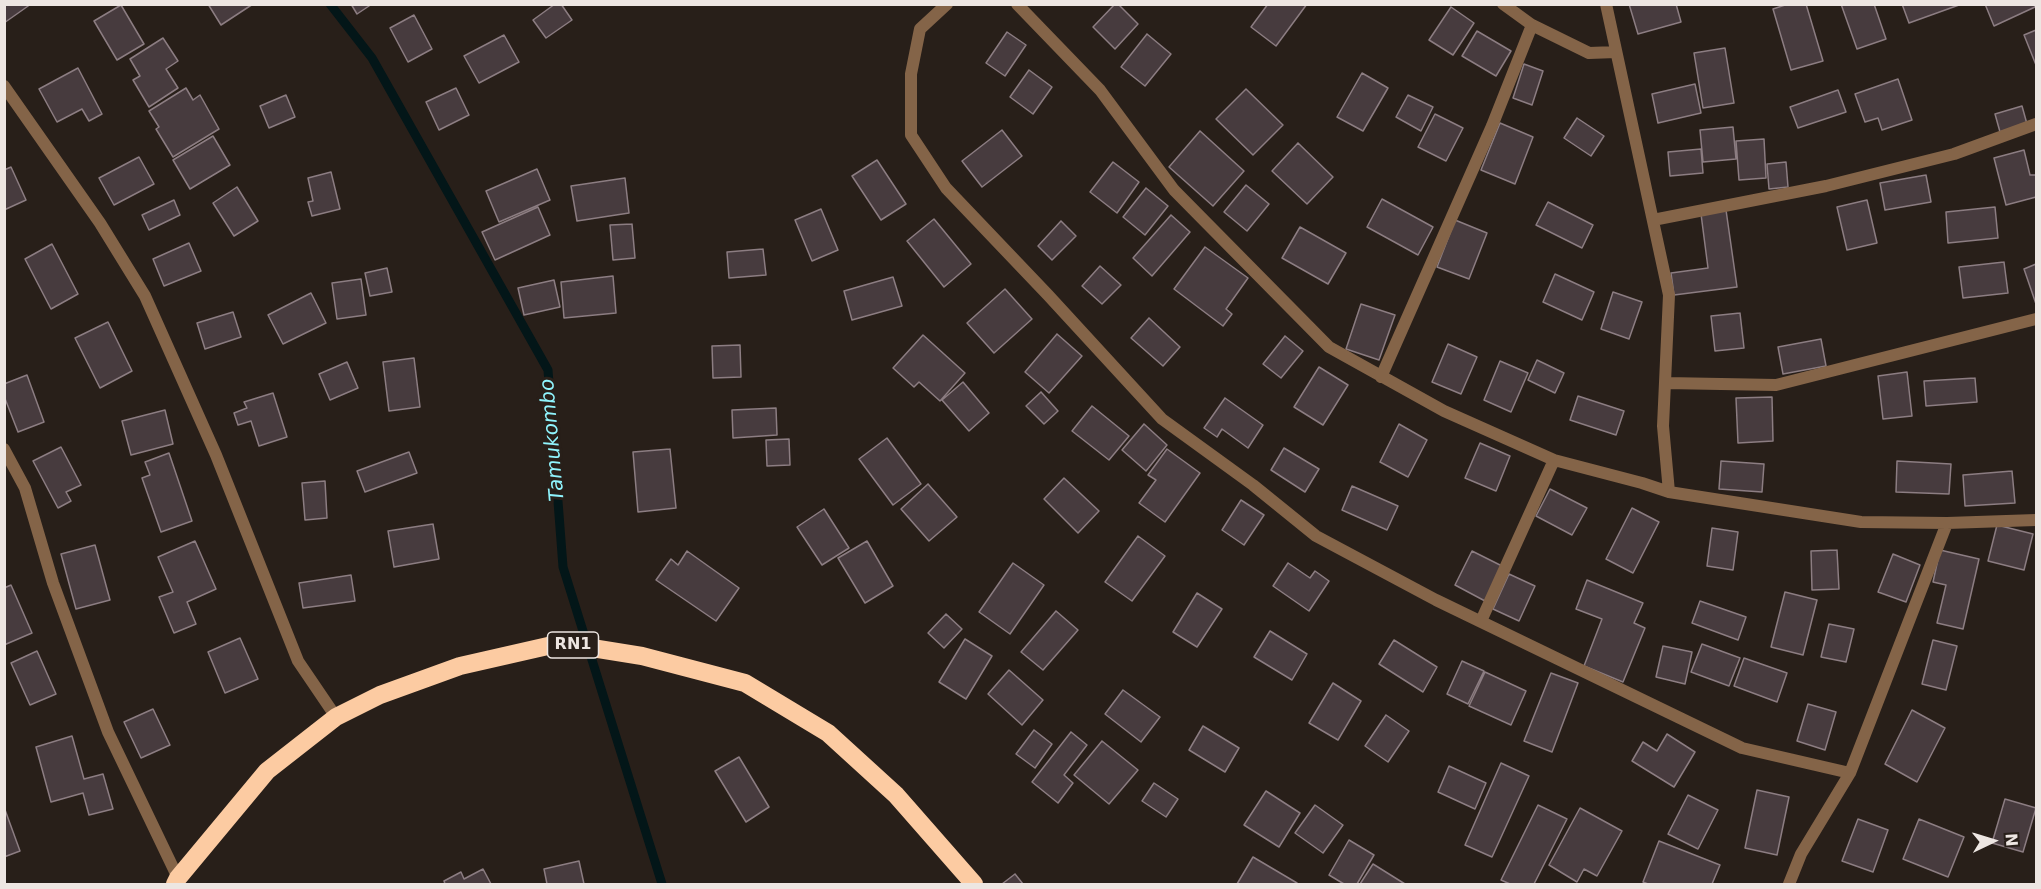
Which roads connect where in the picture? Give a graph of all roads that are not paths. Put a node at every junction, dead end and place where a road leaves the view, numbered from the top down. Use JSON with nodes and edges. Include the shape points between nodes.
{"nodes":[{"id":1,"x":947,"y":4,"type":"edge"},
{"id":2,"x":1017,"y":4,"type":"edge"},
{"id":3,"x":1503,"y":4,"type":"edge"},
{"id":4,"x":1606,"y":4,"type":"edge"},
{"id":5,"x":1532,"y":25,"type":"junction"},
{"id":6,"x":1616,"y":52,"type":"junction"},
{"id":7,"x":4,"y":86,"type":"edge"},
{"id":8,"x":2033,"y":126,"type":"edge"},
{"id":9,"x":2037,"y":139,"type":"edge"},
{"id":10,"x":1653,"y":220,"type":"junction"},
{"id":11,"x":2037,"y":319,"type":"edge"},
{"id":12,"x":1381,"y":377,"type":"junction"},
{"id":13,"x":1666,"y":383,"type":"junction"},
{"id":14,"x":4,"y":449,"type":"edge"},
{"id":15,"x":1554,"y":460,"type":"junction"},
{"id":16,"x":1669,"y":492,"type":"junction"},
{"id":17,"x":2037,"y":520,"type":"edge"},
{"id":18,"x":1947,"y":523,"type":"junction"},
{"id":19,"x":1481,"y":621,"type":"junction"},
{"id":20,"x":336,"y":717,"type":"junction"},
{"id":21,"x":1850,"y":773,"type":"junction"},
{"id":22,"x":177,"y":881,"type":"edge"},
{"id":23,"x":974,"y":885,"type":"edge"},
{"id":24,"x":1789,"y":885,"type":"edge"}],
"edges":[{"from":1,"to":19,"type":"street","via":[[920,29],[911,74],[912,135],[946,188],[1162,419],[1316,536]]},
{"from":2,"to":12,"type":"street","via":[[1100,90],[1174,190],[1329,347]]},
{"from":3,"to":5,"type":"street"},
{"from":4,"to":6,"type":"street"},
{"from":5,"to":6,"type":"street","via":[[1588,53]]},
{"from":5,"to":12,"type":"street","via":[[1492,126]]},
{"from":6,"to":10,"type":"street"},
{"from":7,"to":20,"type":"street","via":[[100,223],[145,296],[216,455],[298,661]]},
{"from":8,"to":9,"type":"street"},
{"from":8,"to":10,"type":"street","via":[[1954,154],[1826,186]]},
{"from":10,"to":13,"type":"street","via":[[1669,295]]},
{"from":11,"to":13,"type":"street","via":[[1776,385]]},
{"from":12,"to":15,"type":"street","via":[[1444,411]]},
{"from":13,"to":16,"type":"street","via":[[1663,426]]},
{"from":14,"to":22,"type":"street","via":[[25,488],[53,583],[108,732]]},
{"from":15,"to":16,"type":"street"},
{"from":15,"to":19,"type":"street"},
{"from":16,"to":18,"type":"street","via":[[1861,522]]},
{"from":17,"to":18,"type":"street"},
{"from":18,"to":21,"type":"street"},
{"from":19,"to":21,"type":"street","via":[[1742,748]]},
{"from":20,"to":22,"type":"highway","number":"RN1","via":[[267,771]]},
{"from":20,"to":23,"type":"highway","number":"RN1","via":[[380,695],[460,666],[561,643],[642,656],[745,683],[828,733],[896,795]]},
{"from":21,"to":24,"type":"street","via":[[1801,854]]}]}
